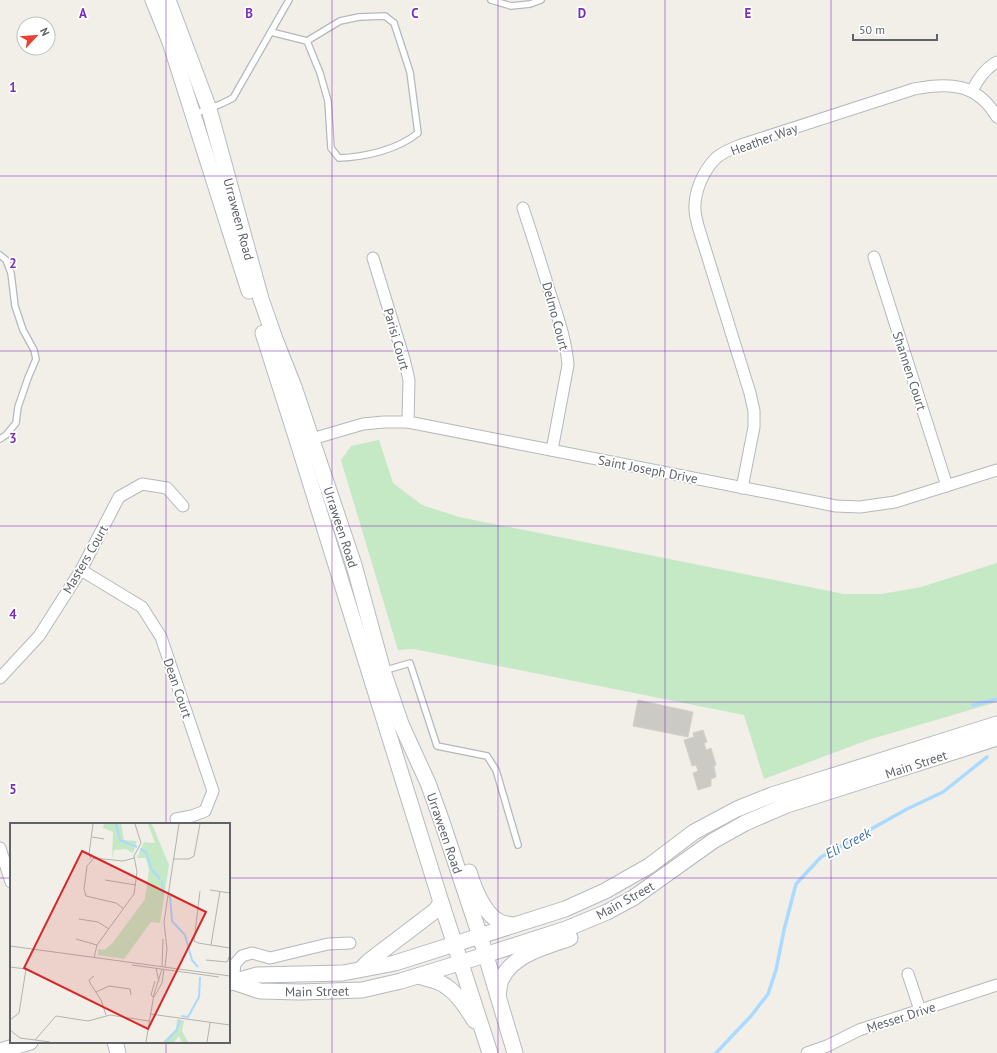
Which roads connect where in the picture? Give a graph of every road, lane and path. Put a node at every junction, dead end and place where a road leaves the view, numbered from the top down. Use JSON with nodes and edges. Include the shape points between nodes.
{"nodes":[{"id":1,"x":153,"y":0,"type":"edge"},
{"id":2,"x":168,"y":0,"type":"edge"},
{"id":3,"x":290,"y":0,"type":"edge"},
{"id":4,"x":491,"y":0,"type":"edge"},
{"id":5,"x":541,"y":0,"type":"edge"},
{"id":6,"x":271,"y":32,"type":"junction"},
{"id":7,"x":306,"y":41,"type":"junction"},
{"id":8,"x":997,"y":62,"type":"edge"},
{"id":9,"x":972,"y":91,"type":"junction"},
{"id":10,"x":208,"y":109,"type":"junction"},
{"id":11,"x":193,"y":114,"type":"junction"},
{"id":12,"x":997,"y":117,"type":"edge"},
{"id":13,"x":523,"y":208,"type":"dead end"},
{"id":14,"x":0,"y":254,"type":"edge"},
{"id":15,"x":874,"y":257,"type":"dead end"},
{"id":16,"x":372,"y":258,"type":"dead end"},
{"id":17,"x":408,"y":422,"type":"junction"},
{"id":18,"x":0,"y":439,"type":"edge"},
{"id":19,"x":305,"y":441,"type":"junction"},
{"id":20,"x":552,"y":450,"type":"junction"},
{"id":21,"x":997,"y":470,"type":"edge"},
{"id":22,"x":947,"y":486,"type":"junction"},
{"id":23,"x":742,"y":488,"type":"junction"},
{"id":24,"x":183,"y":506,"type":"dead end"},
{"id":25,"x":81,"y":570,"type":"junction"},
{"id":26,"x":383,"y":671,"type":"junction"},
{"id":27,"x":0,"y":678,"type":"edge"},
{"id":28,"x":997,"y":724,"type":"edge"},
{"id":29,"x":997,"y":738,"type":"edge"},
{"id":30,"x":428,"y":783,"type":"junction"},
{"id":31,"x":176,"y":819,"type":"dead end"},
{"id":32,"x":518,"y":845,"type":"dead end"},
{"id":33,"x":0,"y":848,"type":"edge"},
{"id":34,"x":678,"y":866,"type":"junction"},
{"id":35,"x":10,"y":879,"type":"edge"},
{"id":36,"x":442,"y":902,"type":"junction"},
{"id":37,"x":512,"y":925,"type":"junction"},
{"id":38,"x":480,"y":936,"type":"junction"},
{"id":39,"x":350,"y":943,"type":"dead end"},
{"id":40,"x":455,"y":944,"type":"junction"},
{"id":41,"x":485,"y":956,"type":"junction"},
{"id":42,"x":461,"y":963,"type":"junction"},
{"id":43,"x":360,"y":970,"type":"junction"},
{"id":44,"x":908,"y":974,"type":"dead end"},
{"id":45,"x":417,"y":976,"type":"junction"},
{"id":46,"x":231,"y":983,"type":"edge"},
{"id":47,"x":997,"y":985,"type":"edge"},
{"id":48,"x":498,"y":996,"type":"junction"},
{"id":49,"x":920,"y":1010,"type":"junction"},
{"id":50,"x":485,"y":1035,"type":"junction"},
{"id":51,"x":27,"y":1043,"type":"edge"},
{"id":52,"x":115,"y":1043,"type":"edge"},
{"id":53,"x":0,"y":1051,"type":"edge"},
{"id":54,"x":118,"y":1053,"type":"edge"},
{"id":55,"x":490,"y":1053,"type":"edge"},
{"id":56,"x":515,"y":1053,"type":"edge"},
{"id":57,"x":807,"y":1053,"type":"edge"}],
"edges":[{"from":1,"to":11,"type":"main road","name":"Urraween Road","via":[[170,42]]},
{"from":2,"to":10,"type":"main road","name":"Urraween Road"},
{"from":3,"to":6,"type":"lane"},
{"from":4,"to":5,"type":"lane","via":[[511,6]]},
{"from":6,"to":7,"type":"lane"},
{"from":6,"to":10,"type":"lane","via":[[233,98]]},
{"from":7,"to":7,"type":"lane","via":[[340,21],[359,17],[385,16],[394,23],[410,72],[418,133],[406,142],[380,151],[353,158],[339,158],[331,148],[328,101],[320,73]]},
{"from":8,"to":9,"type":"street","via":[[983,72]]},
{"from":9,"to":12,"type":"street","name":"Heather Way","via":[[983,99]]},
{"from":9,"to":23,"type":"street","name":"Heather Way","via":[[948,85],[914,89],[742,145],[716,159],[700,182],[695,211],[698,226],[754,410],[754,427]]},
{"from":10,"to":11,"type":"lane"},
{"from":10,"to":19,"type":"main road","name":"Urraween Road","via":[[261,299],[294,387]]},
{"from":11,"to":19,"type":"main road","name":"Urraween Road","via":[[230,234]]},
{"from":13,"to":20,"type":"street","name":"Delmo Court","via":[[567,353],[568,365]]},
{"from":14,"to":18,"type":"lane","via":[[6,260],[11,273],[15,306],[36,359],[18,407],[16,423]]},
{"from":15,"to":22,"type":"street","name":"Shannen Court"},
{"from":16,"to":17,"type":"street","name":"Parisi Court","via":[[409,380]]},
{"from":17,"to":19,"type":"street","name":"Saint Joseph Drive","via":[[363,424]]},
{"from":17,"to":20,"type":"street","name":"Saint Joseph Drive"},
{"from":19,"to":26,"type":"main road","name":"Urraween Road","via":[[354,565]]},
{"from":19,"to":36,"type":"main road","name":"Urraween Road"},
{"from":20,"to":23,"type":"street","name":"Saint Joseph Drive"},
{"from":21,"to":22,"type":"street","name":"Saint Joseph Drive"},
{"from":22,"to":23,"type":"street","name":"Saint Joseph Drive","via":[[895,502],[860,507],[836,506]]},
{"from":24,"to":25,"type":"street","name":"Masters Court","via":[[167,488],[142,484],[119,497]]},
{"from":25,"to":27,"type":"street","name":"Masters Court","via":[[39,636]]},
{"from":25,"to":31,"type":"street","name":"Dean Court","via":[[142,607],[160,637],[213,791],[205,811]]},
{"from":26,"to":30,"type":"main road","name":"Urraween Road","via":[[401,724]]},
{"from":26,"to":32,"type":"lane","via":[[410,663],[437,746],[487,756],[496,770]]},
{"from":28,"to":37,"type":"main road","name":"Main Street","via":[[772,795],[737,809],[694,832],[649,866],[605,891],[565,909]]},
{"from":29,"to":34,"type":"main road","name":"Main Street","via":[[787,805],[713,840]]},
{"from":30,"to":37,"type":"main road","via":[[450,814],[473,886],[483,904],[500,922]]},
{"from":30,"to":38,"type":"main road","name":"Urraween Road"},
{"from":33,"to":35,"type":"street"},
{"from":34,"to":41,"type":"main road","name":"Main Street","via":[[633,898],[607,912],[566,929]]},
{"from":34,"to":48,"type":"main road","via":[[662,891],[631,910],[603,925],[532,952],[518,960],[501,979]]},
{"from":36,"to":40,"type":"main road","name":"Urraween Road"},
{"from":36,"to":43,"type":"main road","via":[[436,910]]},
{"from":37,"to":38,"type":"main road","name":"Main Street"},
{"from":38,"to":40,"type":"main road","name":"Main Street"},
{"from":38,"to":41,"type":"main road","name":"Urraween Road"},
{"from":39,"to":46,"type":"street","via":[[328,944],[270,958],[252,953],[242,956],[235,964]]},
{"from":40,"to":42,"type":"main road","name":"Urraween Road"},
{"from":40,"to":43,"type":"main road","name":"Main Street","via":[[395,964]]},
{"from":41,"to":42,"type":"main road","name":"Main Street"},
{"from":41,"to":48,"type":"main road","name":"Urraween Road"},
{"from":42,"to":45,"type":"main road","name":"Main Street"},
{"from":42,"to":50,"type":"main road","name":"Urraween Road"},
{"from":43,"to":46,"type":"main road","name":"Main Street","via":[[343,973],[257,975]]},
{"from":44,"to":49,"type":"street"},
{"from":45,"to":46,"type":"main road","name":"Main Street","via":[[362,990],[332,992],[260,991]]},
{"from":45,"to":50,"type":"main road","via":[[447,986]]},
{"from":47,"to":49,"type":"street","name":"Messer Drive"},
{"from":48,"to":56,"type":"main road","name":"Urraween Road"},
{"from":49,"to":57,"type":"street","name":"Messer Drive","via":[[859,1030]]},
{"from":50,"to":55,"type":"main road","name":"Urraween Road"},
{"from":51,"to":53,"type":"main road"},
{"from":52,"to":54,"type":"main road"}]}
